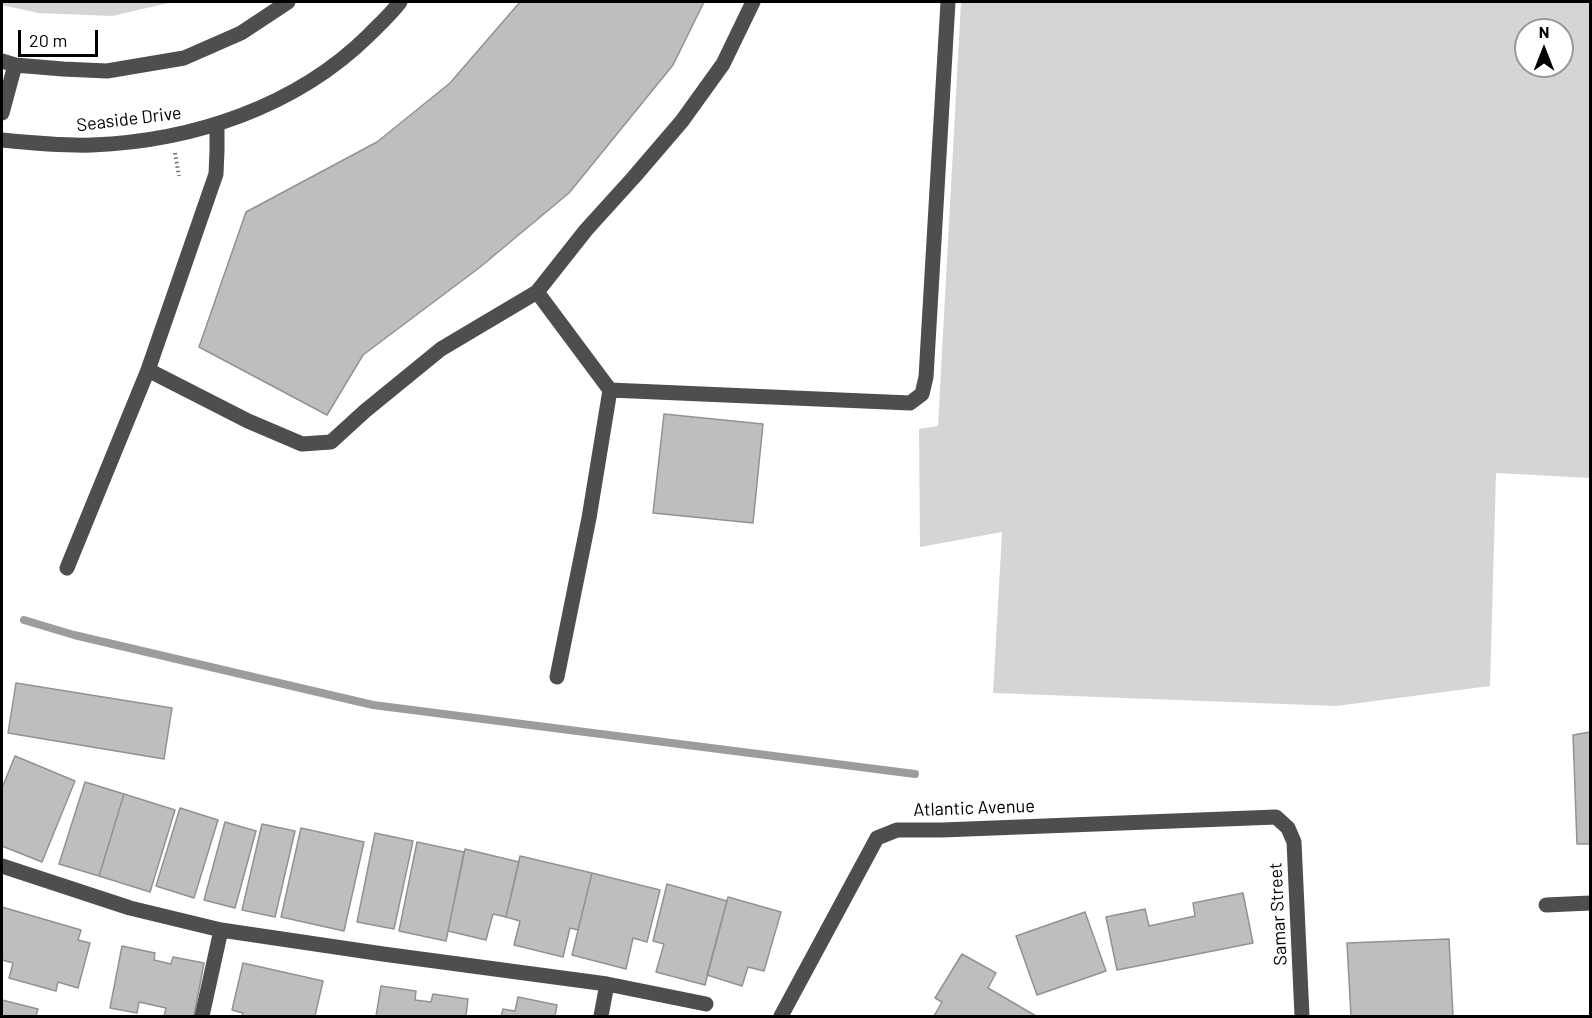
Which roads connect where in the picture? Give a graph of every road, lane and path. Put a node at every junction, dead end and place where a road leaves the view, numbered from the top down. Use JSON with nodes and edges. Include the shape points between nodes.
{"nodes":[{"id":1,"x":288,"y":2,"type":"edge"},
{"id":2,"x":400,"y":2,"type":"edge"},
{"id":3,"x":753,"y":2,"type":"edge"},
{"id":4,"x":948,"y":2,"type":"edge"},
{"id":5,"x":8,"y":63,"type":"edge"},
{"id":6,"x":2,"y":113,"type":"edge"},
{"id":7,"x":217,"y":124,"type":"junction"},
{"id":8,"x":2,"y":140,"type":"edge"},
{"id":9,"x":537,"y":292,"type":"junction"},
{"id":10,"x":148,"y":369,"type":"junction"},
{"id":11,"x":610,"y":390,"type":"junction"},
{"id":12,"x":67,"y":568,"type":"dead end"},
{"id":13,"x":557,"y":677,"type":"dead end"},
{"id":14,"x":1276,"y":817,"type":"joint"},
{"id":15,"x":2,"y":866,"type":"edge"},
{"id":16,"x":1590,"y":903,"type":"edge"},
{"id":17,"x":1546,"y":905,"type":"dead end"},
{"id":18,"x":221,"y":930,"type":"junction"},
{"id":19,"x":607,"y":984,"type":"junction"},
{"id":20,"x":706,"y":1004,"type":"dead end"},
{"id":21,"x":202,"y":1017,"type":"edge"},
{"id":22,"x":601,"y":1017,"type":"edge"},
{"id":23,"x":781,"y":1017,"type":"edge"},
{"id":24,"x":1302,"y":1017,"type":"edge"}],
"edges":[{"from":1,"to":5,"type":"street","via":[[241,33],[184,58],[108,71]]},
{"from":2,"to":7,"type":"street","name":"Seaside Drive","via":[[350,54],[307,83]]},
{"from":3,"to":9,"type":"street","via":[[723,64],[682,121]]},
{"from":4,"to":11,"type":"street","via":[[922,394],[910,403]]},
{"from":5,"to":6,"type":"street"},
{"from":7,"to":8,"type":"street","name":"Seaside Drive","via":[[173,136],[94,145]]},
{"from":7,"to":10,"type":"street","via":[[216,174]]},
{"from":9,"to":10,"type":"street","via":[[441,348],[331,442],[302,444]]},
{"from":9,"to":11,"type":"street"},
{"from":10,"to":12,"type":"street"},
{"from":11,"to":13,"type":"street"},
{"from":14,"to":23,"type":"street","name":"Atlantic Avenue","via":[[897,830],[877,838]]},
{"from":14,"to":24,"type":"street","name":"Samar Street","via":[[1288,828],[1293,842]]},
{"from":15,"to":18,"type":"street","via":[[130,908]]},
{"from":16,"to":17,"type":"street"},
{"from":18,"to":19,"type":"street"},
{"from":18,"to":21,"type":"street"},
{"from":19,"to":20,"type":"street"},
{"from":19,"to":22,"type":"street"}]}
